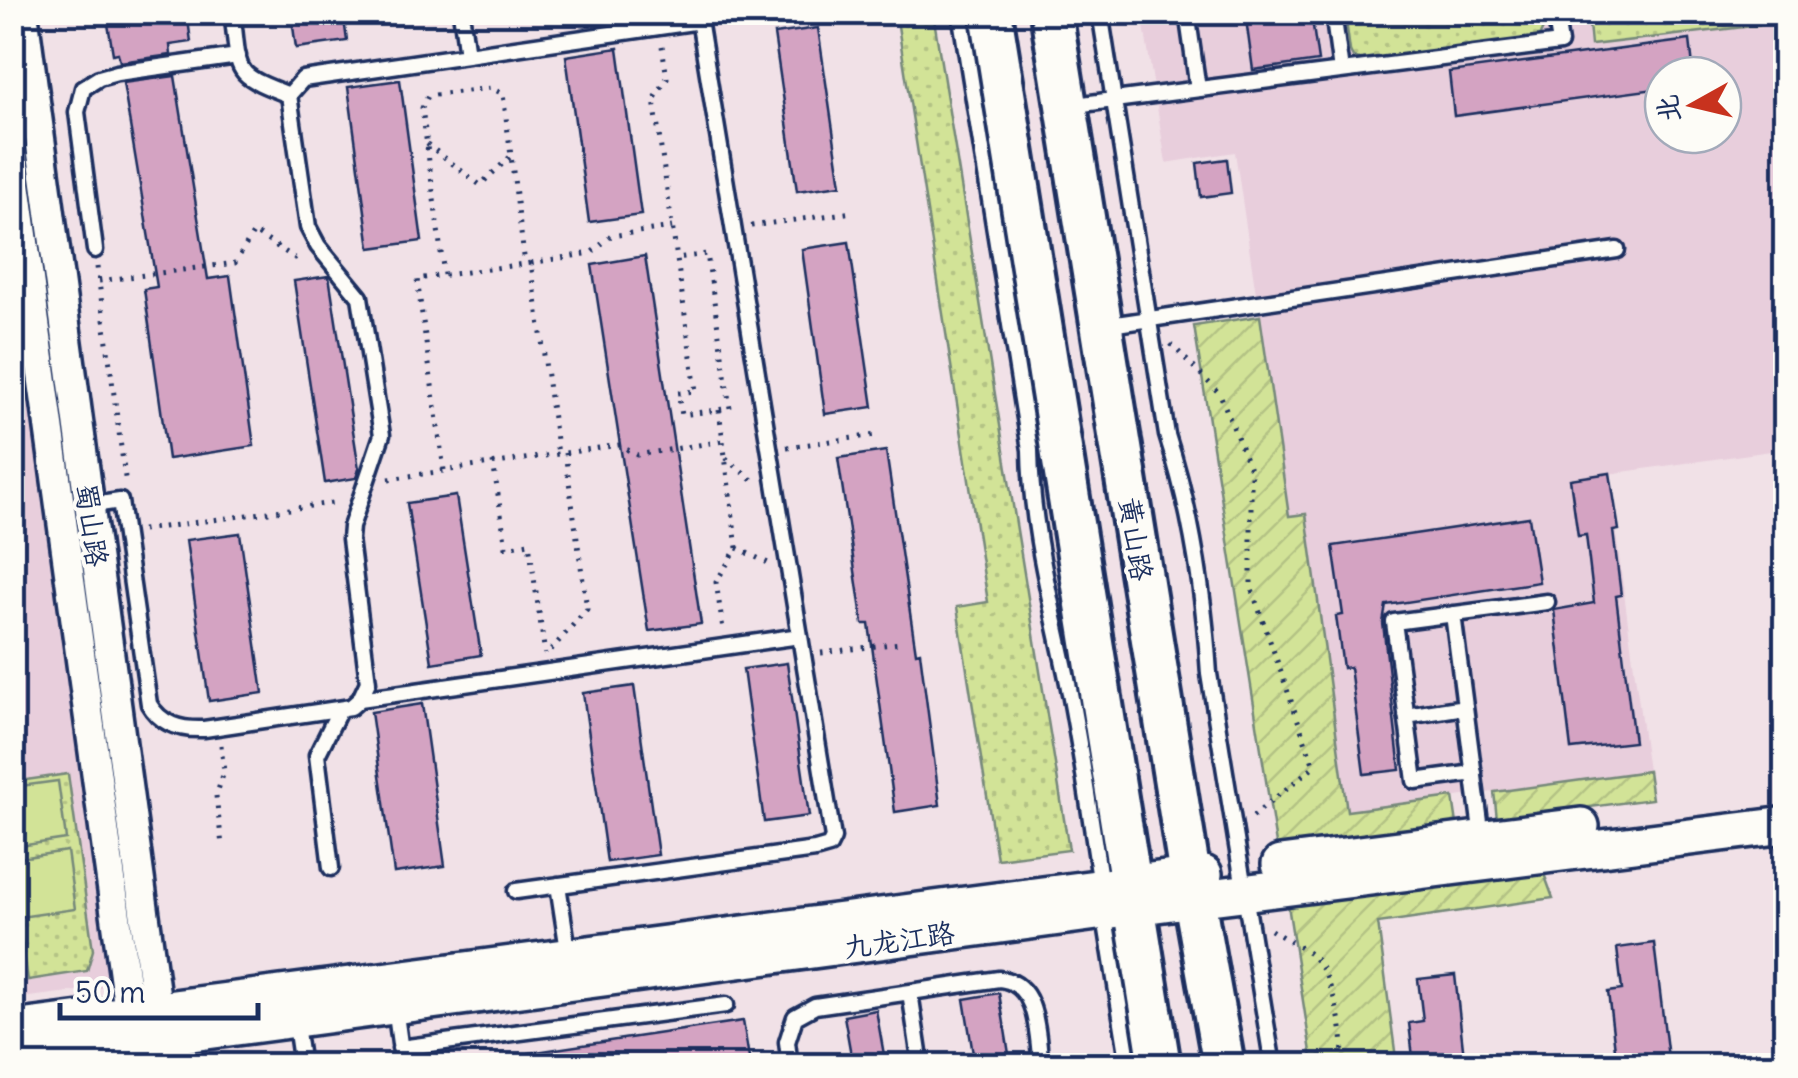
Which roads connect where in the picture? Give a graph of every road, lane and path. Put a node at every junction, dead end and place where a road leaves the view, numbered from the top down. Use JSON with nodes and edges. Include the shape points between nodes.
{"nodes":[{"id":1,"x":23,"y":12,"type":"edge"},
{"id":2,"x":232,"y":12,"type":"edge"},
{"id":3,"x":461,"y":12,"type":"edge"},
{"id":4,"x":960,"y":12,"type":"edge"},
{"id":5,"x":992,"y":12,"type":"edge"},
{"id":6,"x":1052,"y":12,"type":"edge"},
{"id":7,"x":1100,"y":12,"type":"edge"},
{"id":8,"x":1187,"y":12,"type":"edge"},
{"id":9,"x":1333,"y":12,"type":"edge"},
{"id":10,"x":1473,"y":12,"type":"edge"},
{"id":11,"x":1637,"y":12,"type":"edge"},
{"id":12,"x":1556,"y":15,"type":"edge"},
{"id":13,"x":699,"y":17,"type":"edge"},
{"id":14,"x":659,"y":27,"type":"junction"},
{"id":15,"x":466,"y":55,"type":"junction"},
{"id":16,"x":238,"y":56,"type":"junction"},
{"id":17,"x":1341,"y":71,"type":"junction"},
{"id":18,"x":1198,"y":90,"type":"junction"},
{"id":19,"x":289,"y":95,"type":"junction"},
{"id":20,"x":1114,"y":100,"type":"junction"},
{"id":21,"x":1067,"y":106,"type":"junction"},
{"id":22,"x":427,"y":144,"type":"junction"},
{"id":23,"x":12,"y":154,"type":"edge"},
{"id":24,"x":511,"y":156,"type":"junction"},
{"id":25,"x":853,"y":212,"type":"dead end"},
{"id":26,"x":672,"y":227,"type":"junction"},
{"id":27,"x":734,"y":228,"type":"junction"},
{"id":28,"x":318,"y":246,"type":"junction"},
{"id":29,"x":95,"y":250,"type":"joint"},
{"id":30,"x":1617,"y":250,"type":"dead end"},
{"id":31,"x":677,"y":258,"type":"junction"},
{"id":32,"x":528,"y":264,"type":"junction"},
{"id":33,"x":444,"y":275,"type":"junction"},
{"id":34,"x":99,"y":281,"type":"junction"},
{"id":35,"x":23,"y":308,"type":"edge"},
{"id":36,"x":1148,"y":320,"type":"junction"},
{"id":37,"x":1102,"y":326,"type":"junction"},
{"id":38,"x":719,"y":410,"type":"junction"},
{"id":39,"x":876,"y":435,"type":"dead end"},
{"id":40,"x":723,"y":441,"type":"junction"},
{"id":41,"x":770,"y":450,"type":"junction"},
{"id":42,"x":562,"y":453,"type":"junction"},
{"id":43,"x":725,"y":457,"type":"junction"},
{"id":44,"x":493,"y":462,"type":"junction"},
{"id":45,"x":444,"y":470,"type":"junction"},
{"id":46,"x":366,"y":482,"type":"junction"},
{"id":47,"x":360,"y":499,"type":"junction"},
{"id":48,"x":128,"y":500,"type":"dead end"},
{"id":49,"x":758,"y":500,"type":"dead end"},
{"id":50,"x":75,"y":507,"type":"junction"},
{"id":51,"x":124,"y":533,"type":"junction"},
{"id":52,"x":736,"y":548,"type":"junction"},
{"id":53,"x":766,"y":548,"type":"dead end"},
{"id":54,"x":1546,"y":602,"type":"dead end"},
{"id":55,"x":1453,"y":614,"type":"junction"},
{"id":56,"x":800,"y":636,"type":"junction"},
{"id":57,"x":900,"y":643,"type":"dead end"},
{"id":58,"x":725,"y":646,"type":"junction"},
{"id":59,"x":803,"y":656,"type":"junction"},
{"id":60,"x":360,"y":699,"type":"junction"},
{"id":61,"x":1465,"y":708,"type":"junction"},
{"id":62,"x":339,"y":711,"type":"junction"},
{"id":63,"x":1406,"y":716,"type":"junction"},
{"id":64,"x":218,"y":727,"type":"junction"},
{"id":65,"x":1474,"y":774,"type":"junction"},
{"id":66,"x":1786,"y":801,"type":"edge"},
{"id":67,"x":1786,"y":825,"type":"edge"},
{"id":68,"x":1235,"y":832,"type":"junction"},
{"id":69,"x":222,"y":845,"type":"dead end"},
{"id":70,"x":1484,"y":851,"type":"junction"},
{"id":71,"x":331,"y":868,"type":"dead end"},
{"id":72,"x":558,"y":886,"type":"junction"},
{"id":73,"x":1192,"y":888,"type":"junction"},
{"id":74,"x":516,"y":892,"type":"dead end"},
{"id":75,"x":1244,"y":892,"type":"junction"},
{"id":76,"x":1117,"y":898,"type":"junction"},
{"id":77,"x":570,"y":970,"type":"junction"},
{"id":78,"x":910,"y":992,"type":"junction"},
{"id":79,"x":393,"y":993,"type":"junction"},
{"id":80,"x":726,"y":1005,"type":"dead end"},
{"id":81,"x":294,"y":1006,"type":"junction"},
{"id":82,"x":145,"y":1026,"type":"junction"},
{"id":83,"x":12,"y":1029,"type":"edge"},
{"id":84,"x":400,"y":1048,"type":"junction"},
{"id":85,"x":12,"y":1056,"type":"edge"},
{"id":86,"x":302,"y":1066,"type":"edge"},
{"id":87,"x":403,"y":1066,"type":"edge"},
{"id":88,"x":790,"y":1066,"type":"edge"},
{"id":89,"x":920,"y":1066,"type":"edge"},
{"id":90,"x":1041,"y":1066,"type":"edge"},
{"id":91,"x":1129,"y":1066,"type":"edge"},
{"id":92,"x":1160,"y":1066,"type":"edge"},
{"id":93,"x":1224,"y":1066,"type":"edge"},
{"id":94,"x":1273,"y":1066,"type":"edge"},
{"id":95,"x":1339,"y":1066,"type":"edge"}],
"edges":[{"from":1,"to":50,"type":"street","name":"蜀山路"},
{"from":2,"to":16,"type":"lane"},
{"from":3,"to":15,"type":"lane"},
{"from":4,"to":76,"type":"lane","via":[[1045,582]]},
{"from":5,"to":76,"type":"main road"},
{"from":6,"to":21,"type":"main road","name":"黄山路"},
{"from":7,"to":20,"type":"lane"},
{"from":8,"to":18,"type":"lane"},
{"from":9,"to":17,"type":"lane"},
{"from":10,"to":12,"type":"path"},
{"from":11,"to":12,"type":"path","via":[[1579,20]]},
{"from":12,"to":17,"type":"lane","via":[[1560,43]]},
{"from":13,"to":14,"type":"lane"},
{"from":13,"to":27,"type":"lane"},
{"from":14,"to":15,"type":"lane"},
{"from":14,"to":26,"type":"path","via":[[666,78],[654,100]]},
{"from":15,"to":19,"type":"lane","via":[[302,79]]},
{"from":16,"to":19,"type":"lane","via":[[247,79]]},
{"from":16,"to":29,"type":"lane","via":[[116,73],[83,88],[77,112]]},
{"from":17,"to":18,"type":"lane"},
{"from":18,"to":20,"type":"lane"},
{"from":19,"to":28,"type":"lane","via":[[308,227]]},
{"from":20,"to":21,"type":"lane"},
{"from":20,"to":36,"type":"lane"},
{"from":21,"to":37,"type":"main road","name":"黄山路"},
{"from":22,"to":24,"type":"path","via":[[480,185]]},
{"from":22,"to":24,"type":"path","via":[[422,108],[428,96],[491,88],[502,94]]},
{"from":22,"to":33,"type":"path"},
{"from":23,"to":35,"type":"street","name":"蜀山路"},
{"from":24,"to":32,"type":"path"},
{"from":25,"to":27,"type":"path"},
{"from":26,"to":31,"type":"path"},
{"from":26,"to":32,"type":"path","via":[[611,236],[590,253]]},
{"from":27,"to":41,"type":"lane"},
{"from":28,"to":34,"type":"path","via":[[295,258],[254,232],[235,263]]},
{"from":28,"to":46,"type":"lane","via":[[363,307],[382,435]]},
{"from":29,"to":34,"type":"path"},
{"from":30,"to":36,"type":"lane"},
{"from":31,"to":38,"type":"path","via":[[707,254],[730,408]]},
{"from":31,"to":38,"type":"path","via":[[696,391],[678,393],[682,416]]},
{"from":32,"to":33,"type":"path"},
{"from":32,"to":42,"type":"path"},
{"from":33,"to":45,"type":"path","via":[[417,279]]},
{"from":34,"to":48,"type":"path"},
{"from":35,"to":50,"type":"street","name":"蜀山路"},
{"from":36,"to":37,"type":"lane"},
{"from":36,"to":68,"type":"lane","via":[[1168,435],[1187,498]]},
{"from":36,"to":68,"type":"path","via":[[1220,394],[1251,472],[1251,587],[1314,766]]},
{"from":37,"to":73,"type":"main road","name":"黄山路"},
{"from":38,"to":40,"type":"path"},
{"from":39,"to":41,"type":"path"},
{"from":40,"to":42,"type":"path","via":[[637,456],[619,446]]},
{"from":40,"to":43,"type":"path"},
{"from":41,"to":56,"type":"lane"},
{"from":42,"to":44,"type":"path"},
{"from":42,"to":44,"type":"path","via":[[588,609],[546,656],[528,543],[506,546]]},
{"from":43,"to":49,"type":"path","via":[[756,483]]},
{"from":43,"to":52,"type":"path"},
{"from":44,"to":45,"type":"path"},
{"from":45,"to":46,"type":"path"},
{"from":46,"to":47,"type":"lane"},
{"from":47,"to":51,"type":"path"},
{"from":47,"to":60,"type":"lane","via":[[350,539],[368,682]]},
{"from":50,"to":51,"type":"lane","via":[[120,502]]},
{"from":50,"to":82,"type":"street","name":"蜀山路"},
{"from":51,"to":64,"type":"lane","via":[[149,704],[167,723]]},
{"from":52,"to":53,"type":"path","via":[[768,564]]},
{"from":52,"to":58,"type":"path","via":[[716,582]]},
{"from":54,"to":55,"type":"lane"},
{"from":55,"to":61,"type":"lane"},
{"from":55,"to":63,"type":"lane","via":[[1394,622]]},
{"from":56,"to":58,"type":"lane"},
{"from":56,"to":59,"type":"lane"},
{"from":57,"to":59,"type":"path"},
{"from":58,"to":60,"type":"lane"},
{"from":59,"to":72,"type":"lane","via":[[833,838],[829,846]]},
{"from":60,"to":62,"type":"lane"},
{"from":61,"to":63,"type":"lane"},
{"from":61,"to":65,"type":"lane"},
{"from":62,"to":64,"type":"lane"},
{"from":62,"to":71,"type":"lane","via":[[317,756]]},
{"from":63,"to":65,"type":"lane","via":[[1414,781]]},
{"from":64,"to":69,"type":"path"},
{"from":65,"to":70,"type":"lane"},
{"from":66,"to":70,"type":"street","name":"九龙江路"},
{"from":67,"to":70,"type":"street","name":"九龙江路"},
{"from":68,"to":75,"type":"lane"},
{"from":70,"to":75,"type":"street","name":"九龙江路"},
{"from":72,"to":74,"type":"lane"},
{"from":72,"to":77,"type":"lane"},
{"from":73,"to":75,"type":"street","name":"九龙江路"},
{"from":73,"to":76,"type":"street","name":"九龙江路"},
{"from":73,"to":93,"type":"main road","name":"黄山路"},
{"from":75,"to":94,"type":"lane"},
{"from":75,"to":95,"type":"path","via":[[1318,962],[1344,1030]]},
{"from":76,"to":77,"type":"street","name":"九龙江路"},
{"from":76,"to":91,"type":"lane"},
{"from":76,"to":92,"type":"main road"},
{"from":77,"to":79,"type":"street","name":"九龙江路"},
{"from":78,"to":88,"type":"lane","via":[[802,1011],[787,1042]]},
{"from":78,"to":89,"type":"lane"},
{"from":78,"to":90,"type":"lane","via":[[998,979],[1017,984],[1033,1012]]},
{"from":79,"to":81,"type":"street","name":"九龙江路"},
{"from":79,"to":84,"type":"lane"},
{"from":80,"to":84,"type":"lane"},
{"from":81,"to":82,"type":"street","name":"九龙江路"},
{"from":81,"to":86,"type":"lane"},
{"from":82,"to":83,"type":"street","name":"九龙江路"},
{"from":82,"to":85,"type":"street","name":"九龙江路"},
{"from":84,"to":87,"type":"lane"}]}
